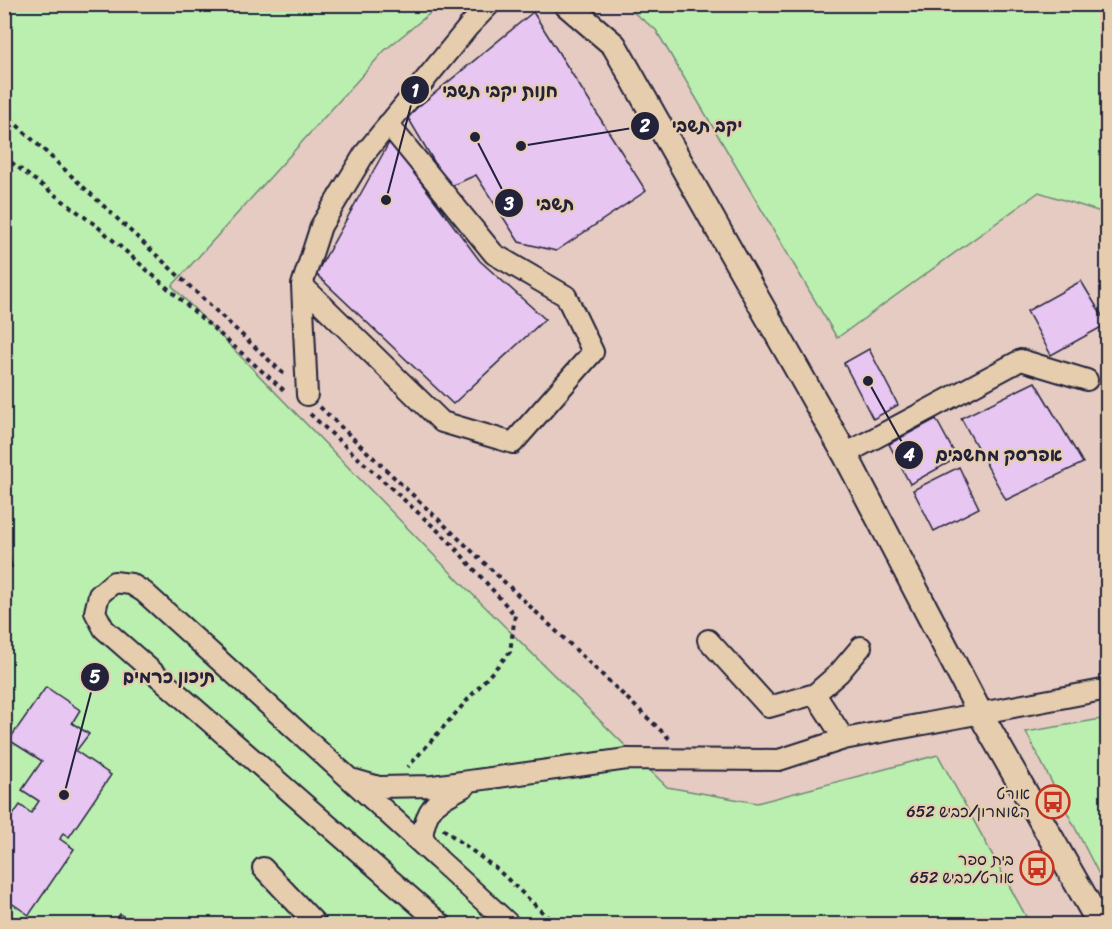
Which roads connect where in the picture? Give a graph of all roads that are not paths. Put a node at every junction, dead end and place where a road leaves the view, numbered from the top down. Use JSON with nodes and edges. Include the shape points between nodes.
{"nodes":[{"id":1,"x":490,"y":4,"type":"edge"},
{"id":2,"x":566,"y":4,"type":"edge"},
{"id":3,"x":388,"y":124,"type":"junction"},
{"id":4,"x":302,"y":285,"type":"junction"},
{"id":5,"x":1088,"y":380,"type":"dead end"},
{"id":6,"x":302,"y":401,"type":"road end"},
{"id":7,"x":845,"y":454,"type":"junction"},
{"id":8,"x":708,"y":639,"type":"dead end"},
{"id":9,"x":861,"y":647,"type":"dead end"},
{"id":10,"x":1107,"y":689,"type":"edge"},
{"id":11,"x":814,"y":694,"type":"junction"},
{"id":12,"x":981,"y":715,"type":"junction"},
{"id":13,"x":844,"y":739,"type":"junction"},
{"id":14,"x":349,"y":779,"type":"junction"},
{"id":15,"x":472,"y":782,"type":"junction"},
{"id":16,"x":438,"y":859,"type":"junction"},
{"id":17,"x":263,"y":868,"type":"dead end"},
{"id":18,"x":316,"y":924,"type":"edge"},
{"id":19,"x":441,"y":924,"type":"edge"},
{"id":20,"x":509,"y":924,"type":"edge"},
{"id":21,"x":1100,"y":924,"type":"edge"}],
"edges":[{"from":1,"to":3,"type":"lane"},
{"from":2,"to":7,"type":"main road","via":[[614,45]]},
{"from":3,"to":4,"type":"lane","via":[[365,153],[321,226]]},
{"from":3,"to":4,"type":"lane","via":[[494,254],[566,296],[593,352],[513,443],[442,422]]},
{"from":4,"to":6,"type":"lane"},
{"from":5,"to":7,"type":"lane","via":[[1021,360]]},
{"from":7,"to":12,"type":"main road"},
{"from":8,"to":11,"type":"lane","via":[[769,707]]},
{"from":9,"to":11,"type":"lane"},
{"from":10,"to":12,"type":"lane"},
{"from":11,"to":13,"type":"lane"},
{"from":12,"to":13,"type":"lane"},
{"from":12,"to":21,"type":"main road"},
{"from":13,"to":15,"type":"lane","via":[[779,760],[627,759]]},
{"from":14,"to":15,"type":"lane","via":[[379,788]]},
{"from":14,"to":16,"type":"lane"},
{"from":14,"to":19,"type":"lane","via":[[144,592],[131,584],[114,582],[99,595],[95,612],[104,629]]},
{"from":15,"to":16,"type":"lane","via":[[439,801],[425,816],[422,837]]},
{"from":16,"to":20,"type":"lane"},
{"from":17,"to":18,"type":"lane"}]}
